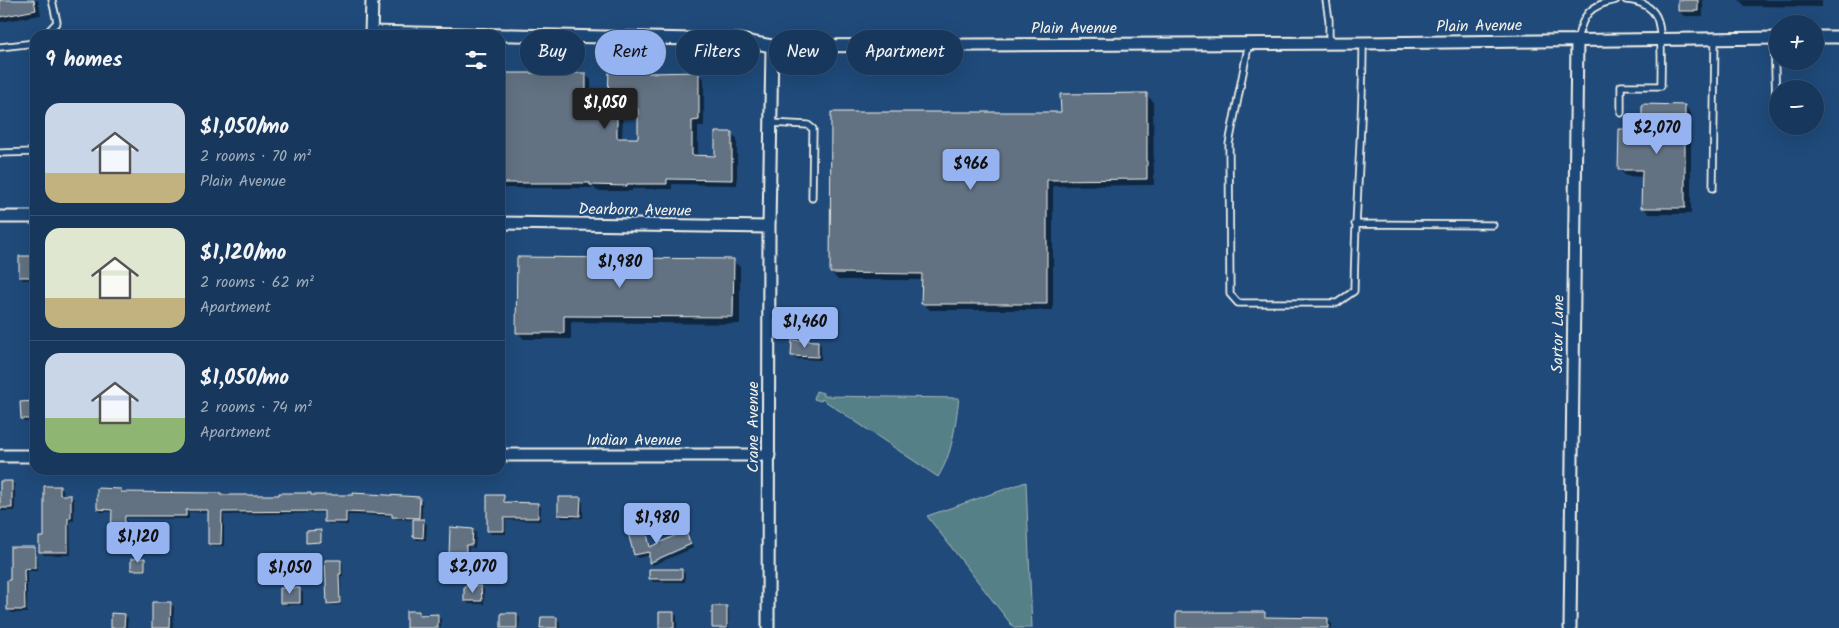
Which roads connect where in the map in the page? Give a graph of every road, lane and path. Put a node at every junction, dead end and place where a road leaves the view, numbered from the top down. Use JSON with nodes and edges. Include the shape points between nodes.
{"nodes":[{"id":1,"x":52,"y":0,"type":"edge"},
{"id":2,"x":372,"y":0,"type":"edge"},
{"id":3,"x":1326,"y":0,"type":"edge"},
{"id":4,"x":1616,"y":0,"type":"edge"},
{"id":5,"x":1626,"y":0,"type":"edge"},
{"id":6,"x":50,"y":30,"type":"edge"},
{"id":7,"x":372,"y":30,"type":"edge"},
{"id":8,"x":505,"y":36,"type":"edge"},
{"id":9,"x":1824,"y":37,"type":"edge"},
{"id":10,"x":1839,"y":37,"type":"edge"},
{"id":11,"x":1714,"y":38,"type":"junction"},
{"id":12,"x":1769,"y":38,"type":"edge"},
{"id":13,"x":1660,"y":39,"type":"junction"},
{"id":14,"x":1577,"y":40,"type":"junction"},
{"id":15,"x":1249,"y":42,"type":"junction"},
{"id":16,"x":1329,"y":42,"type":"junction"},
{"id":17,"x":1363,"y":43,"type":"junction"},
{"id":18,"x":30,"y":44,"type":"edge"},
{"id":19,"x":769,"y":45,"type":"edge"},
{"id":20,"x":837,"y":45,"type":"edge"},
{"id":21,"x":0,"y":47,"type":"edge"},
{"id":22,"x":771,"y":75,"type":"edge"},
{"id":23,"x":1621,"y":113,"type":"dead end"},
{"id":24,"x":770,"y":123,"type":"junction"},
{"id":25,"x":30,"y":152,"type":"edge"},
{"id":26,"x":0,"y":153,"type":"edge"},
{"id":27,"x":1713,"y":188,"type":"dead end"},
{"id":28,"x":812,"y":198,"type":"dead end"},
{"id":29,"x":0,"y":217,"type":"edge"},
{"id":30,"x":30,"y":217,"type":"edge"},
{"id":31,"x":505,"y":223,"type":"edge"},
{"id":32,"x":1355,"y":224,"type":"junction"},
{"id":33,"x":1493,"y":225,"type":"dead end"},
{"id":34,"x":769,"y":227,"type":"junction"},
{"id":35,"x":505,"y":455,"type":"edge"},
{"id":36,"x":769,"y":455,"type":"junction"},
{"id":37,"x":0,"y":456,"type":"edge"},
{"id":38,"x":30,"y":456,"type":"edge"},
{"id":39,"x":768,"y":628,"type":"edge"},
{"id":40,"x":1570,"y":628,"type":"edge"}],
"edges":[{"from":1,"to":6,"type":"lane","via":[[57,22]]},
{"from":2,"to":7,"type":"street"},
{"from":3,"to":16,"type":"lane"},
{"from":4,"to":14,"type":"lane","via":[[1602,3],[1589,11],[1582,21]]},
{"from":5,"to":13,"type":"lane","via":[[1647,6],[1656,16]]},
{"from":8,"to":19,"type":"street","name":"Plain Avenue","via":[[739,40]]},
{"from":9,"to":10,"type":"street"},
{"from":11,"to":12,"type":"street","name":"Plain Avenue"},
{"from":11,"to":13,"type":"street","name":"Plain Avenue"},
{"from":11,"to":27,"type":"lane"},
{"from":13,"to":14,"type":"street","name":"Plain Avenue"},
{"from":13,"to":23,"type":"lane","via":[[1661,86],[1621,86]]},
{"from":14,"to":17,"type":"street","name":"Plain Avenue"},
{"from":14,"to":40,"type":"street","name":"Sartor Lane"},
{"from":15,"to":16,"type":"street","name":"Plain Avenue"},
{"from":15,"to":20,"type":"street","name":"Plain Avenue"},
{"from":15,"to":32,"type":"lane","via":[[1228,144],[1230,294],[1238,303],[1337,303],[1344,300],[1354,291]]},
{"from":16,"to":17,"type":"street","name":"Plain Avenue"},
{"from":17,"to":32,"type":"lane","via":[[1363,104]]},
{"from":18,"to":21,"type":"lane"},
{"from":22,"to":24,"type":"street","name":"Crane Avenue"},
{"from":24,"to":28,"type":"lane","via":[[808,125],[813,129]]},
{"from":24,"to":34,"type":"street","name":"Crane Avenue"},
{"from":25,"to":26,"type":"lane"},
{"from":29,"to":30,"type":"street"},
{"from":31,"to":34,"type":"street","name":"Dearborn Avenue"},
{"from":32,"to":33,"type":"lane"},
{"from":34,"to":36,"type":"street","name":"Crane Avenue"},
{"from":35,"to":36,"type":"street","name":"Indian Avenue"},
{"from":36,"to":39,"type":"street","name":"Crane Avenue"},
{"from":37,"to":38,"type":"street"}]}
